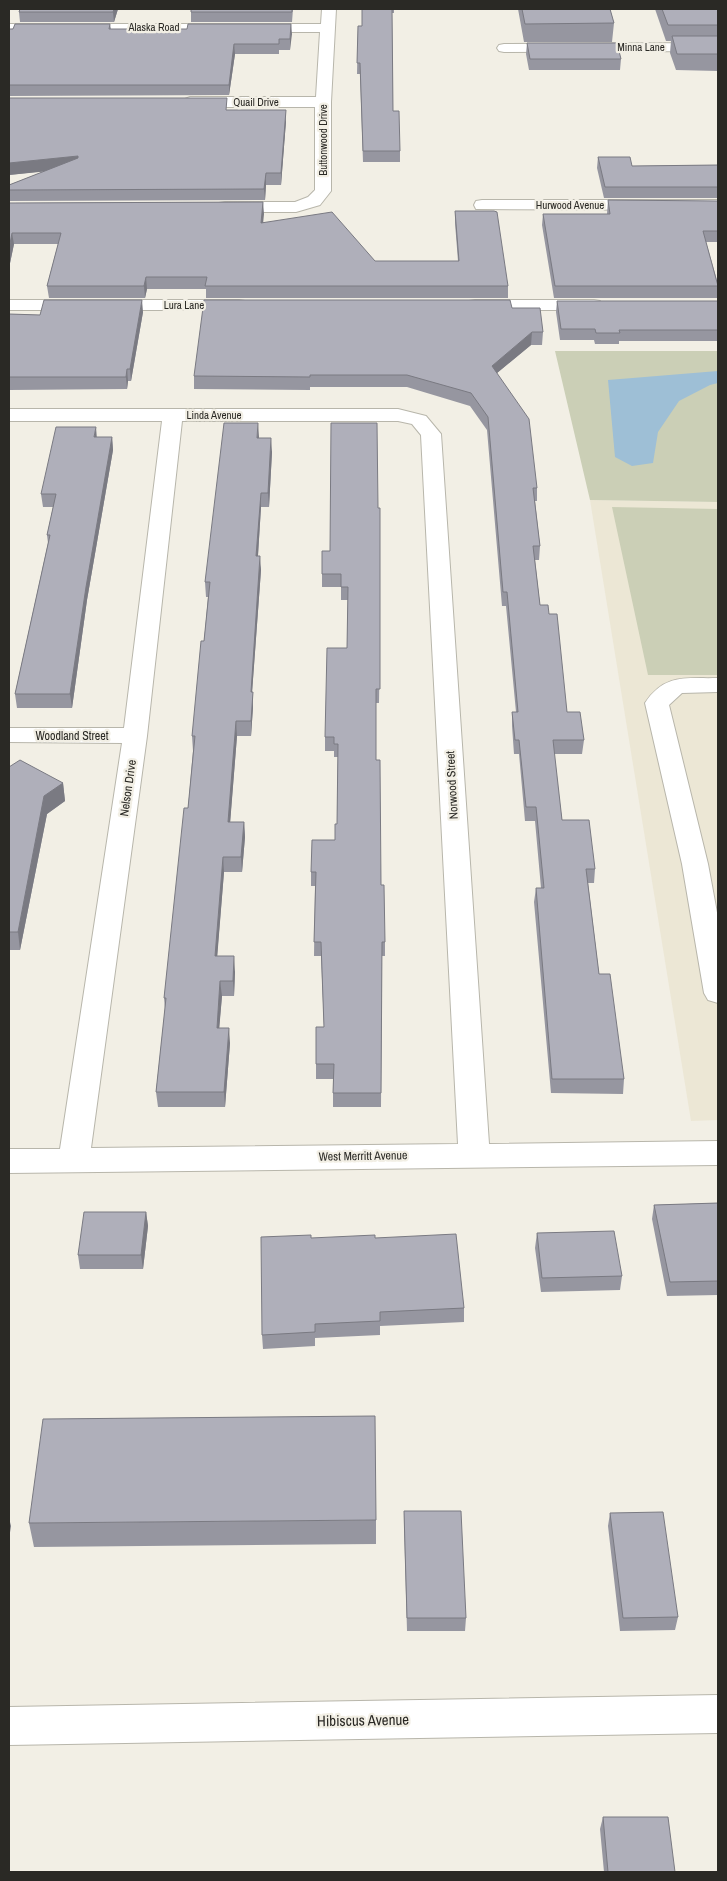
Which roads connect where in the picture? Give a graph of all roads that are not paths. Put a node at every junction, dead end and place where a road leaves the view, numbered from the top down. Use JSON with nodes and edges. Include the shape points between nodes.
{"nodes":[{"id":1,"x":329,"y":9,"type":"edge"},
{"id":2,"x":9,"y":28,"type":"edge"},
{"id":3,"x":329,"y":28,"type":"junction"},
{"id":4,"x":718,"y":47,"type":"edge"},
{"id":5,"x":504,"y":48,"type":"dead end"},
{"id":6,"x":174,"y":102,"type":"edge"},
{"id":7,"x":323,"y":102,"type":"junction"},
{"id":8,"x":482,"y":205,"type":"dead end"},
{"id":9,"x":718,"y":205,"type":"edge"},
{"id":10,"x":207,"y":207,"type":"edge"},
{"id":11,"x":259,"y":305,"type":"edge"},
{"id":12,"x":458,"y":305,"type":"edge"},
{"id":13,"x":608,"y":305,"type":"edge"},
{"id":14,"x":9,"y":306,"type":"edge"},
{"id":15,"x":9,"y":415,"type":"edge"},
{"id":16,"x":173,"y":415,"type":"junction"},
{"id":17,"x":419,"y":420,"type":"joint"},
{"id":18,"x":718,"y":685,"type":"edge"},
{"id":19,"x":9,"y":735,"type":"edge"},
{"id":20,"x":135,"y":736,"type":"junction"},
{"id":21,"x":706,"y":864,"type":"edge"},
{"id":22,"x":718,"y":992,"type":"edge"},
{"id":23,"x":718,"y":1153,"type":"edge"},
{"id":24,"x":474,"y":1154,"type":"junction"},
{"id":25,"x":74,"y":1160,"type":"junction"},
{"id":26,"x":9,"y":1161,"type":"edge"},
{"id":27,"x":718,"y":1714,"type":"edge"},
{"id":28,"x":9,"y":1726,"type":"edge"}],
"edges":[{"from":1,"to":3,"type":"street","name":"Buttonwood Drive"},
{"from":2,"to":3,"type":"street","name":"Alaska Road","via":[[152,21]]},
{"from":3,"to":7,"type":"street","name":"Buttonwood Drive"},
{"from":4,"to":5,"type":"street","name":"Minna Lane"},
{"from":6,"to":7,"type":"street","name":"Quail Drive"},
{"from":7,"to":10,"type":"street","name":"Buttonwood Drive","via":[[323,191],[314,201],[296,207]]},
{"from":8,"to":9,"type":"street","name":"Hurwood Avenue"},
{"from":11,"to":14,"type":"street","name":"Lura Lane"},
{"from":12,"to":13,"type":"street"},
{"from":15,"to":16,"type":"street","name":"Linda Avenue"},
{"from":16,"to":17,"type":"street","name":"Linda Avenue","via":[[398,415]]},
{"from":16,"to":20,"type":"street","name":"Nelson Drive"},
{"from":17,"to":24,"type":"street","name":"Norwood Street","via":[[431,434]]},
{"from":18,"to":21,"type":"street","via":[[676,686],[657,703]]},
{"from":19,"to":20,"type":"street","name":"Woodland Street"},
{"from":20,"to":25,"type":"street","name":"Nelson Drive"},
{"from":21,"to":22,"type":"street"},
{"from":23,"to":24,"type":"street","name":"West Merritt Avenue"},
{"from":24,"to":25,"type":"street","name":"West Merritt Avenue"},
{"from":25,"to":26,"type":"street","name":"West Merritt Avenue"},
{"from":27,"to":28,"type":"street","name":"Hibiscus Avenue"}]}
